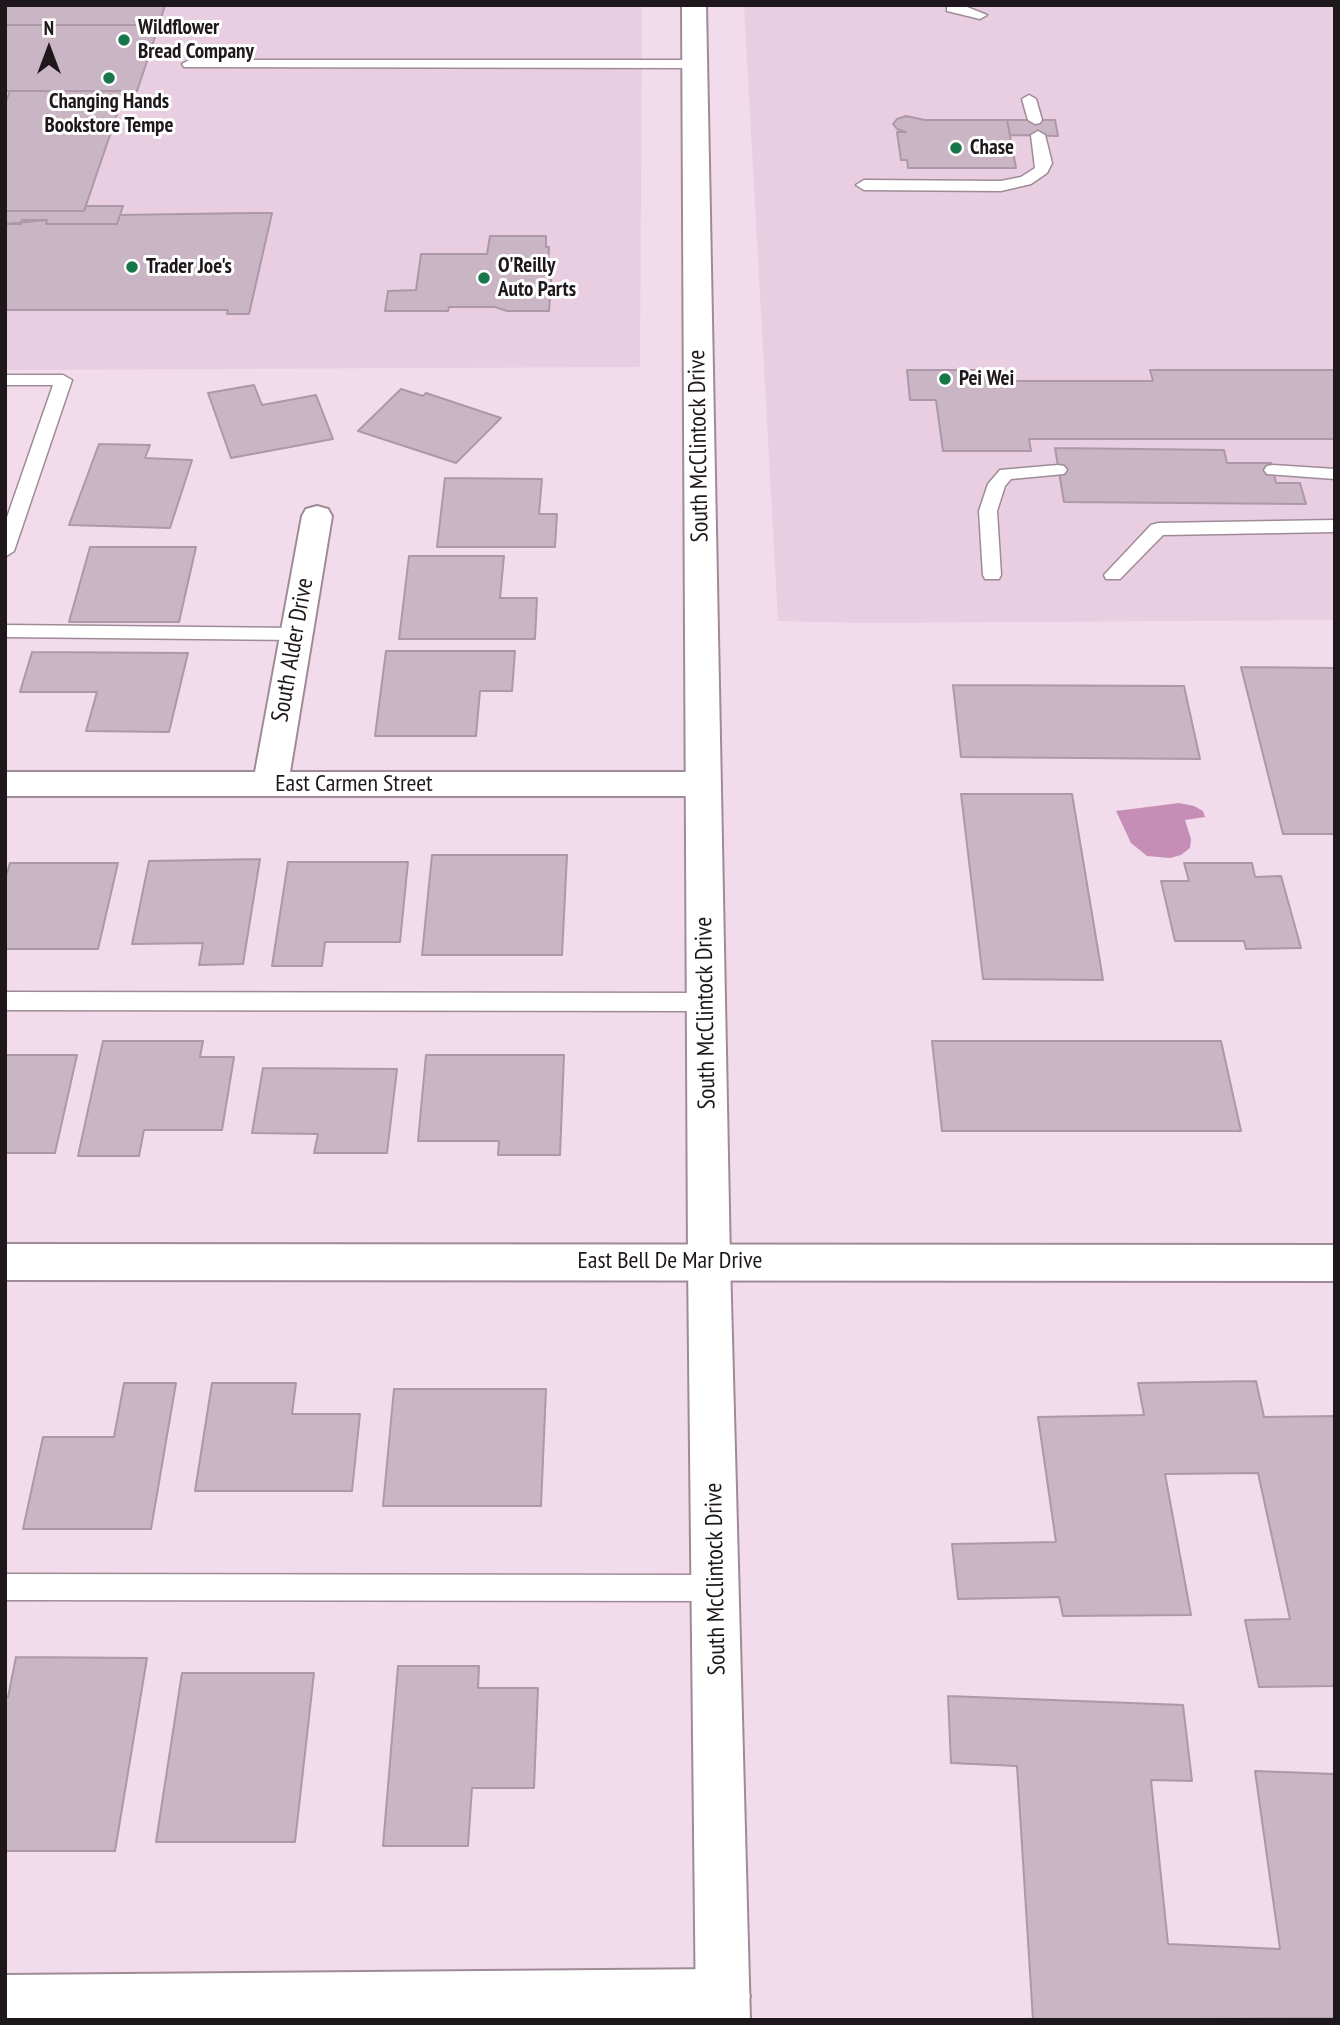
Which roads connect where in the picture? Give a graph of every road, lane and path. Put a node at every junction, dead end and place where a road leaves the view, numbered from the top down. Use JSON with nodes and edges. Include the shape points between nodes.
{"nodes":[{"id":1,"x":694,"y":5,"type":"edge"},
{"id":2,"x":955,"y":5,"type":"edge"},
{"id":3,"x":980,"y":15,"type":"dead end"},
{"id":4,"x":189,"y":64,"type":"dead end"},
{"id":5,"x":694,"y":64,"type":"junction"},
{"id":6,"x":1029,"y":99,"type":"dead end"},
{"id":7,"x":864,"y":185,"type":"dead end"},
{"id":8,"x":5,"y":380,"type":"edge"},
{"id":9,"x":1058,"y":470,"type":"dead end"},
{"id":10,"x":1273,"y":470,"type":"dead end"},
{"id":11,"x":1335,"y":474,"type":"edge"},
{"id":12,"x":317,"y":516,"type":"dead end"},
{"id":13,"x":1335,"y":526,"type":"edge"},
{"id":14,"x":5,"y":551,"type":"edge"},
{"id":15,"x":992,"y":575,"type":"dead end"},
{"id":16,"x":1113,"y":575,"type":"dead end"},
{"id":17,"x":5,"y":631,"type":"edge"},
{"id":18,"x":296,"y":634,"type":"junction"},
{"id":19,"x":5,"y":784,"type":"edge"},
{"id":20,"x":270,"y":784,"type":"junction"},
{"id":21,"x":703,"y":784,"type":"junction"},
{"id":22,"x":5,"y":1001,"type":"edge"},
{"id":23,"x":706,"y":1002,"type":"junction"},
{"id":24,"x":709,"y":1261,"type":"junction"},
{"id":25,"x":5,"y":1262,"type":"edge"},
{"id":26,"x":1335,"y":1263,"type":"edge"},
{"id":27,"x":5,"y":1587,"type":"edge"},
{"id":28,"x":716,"y":1588,"type":"junction"},
{"id":29,"x":5,"y":2002,"type":"edge"},
{"id":30,"x":723,"y":2008,"type":"edge"},
{"id":31,"x":146,"y":2011,"type":"edge"}],
"edges":[{"from":1,"to":5,"type":"main road","name":"South McClintock Drive"},
{"from":2,"to":3,"type":"lane","via":[[952,8]]},
{"from":4,"to":5,"type":"lane"},
{"from":5,"to":21,"type":"main road","name":"South McClintock Drive"},
{"from":6,"to":7,"type":"lane","via":[[1044,163],[1042,170],[1026,181],[1001,186]]},
{"from":8,"to":14,"type":"lane","via":[[63,380]]},
{"from":9,"to":15,"type":"lane","via":[[1006,474],[997,484],[988,511]]},
{"from":10,"to":11,"type":"lane"},
{"from":12,"to":18,"type":"main road","name":"South Alder Drive"},
{"from":13,"to":16,"type":"lane","via":[[1158,530]]},
{"from":17,"to":18,"type":"lane"},
{"from":18,"to":20,"type":"main road","name":"South Alder Drive"},
{"from":19,"to":20,"type":"main road","name":"East Carmen Street"},
{"from":20,"to":21,"type":"main road","name":"East Carmen Street"},
{"from":21,"to":23,"type":"main road","name":"South McClintock Drive"},
{"from":22,"to":23,"type":"lane"},
{"from":23,"to":24,"type":"main road","name":"South McClintock Drive"},
{"from":24,"to":25,"type":"main road","name":"East Bell De Mar Drive"},
{"from":24,"to":26,"type":"main road","name":"East Bell De Mar Drive"},
{"from":24,"to":28,"type":"main road","name":"South McClintock Drive"},
{"from":27,"to":28,"type":"lane"},
{"from":28,"to":30,"type":"main road","name":"South McClintock Drive"},
{"from":29,"to":31,"type":"main road"},
{"from":30,"to":31,"type":"main road"}]}
